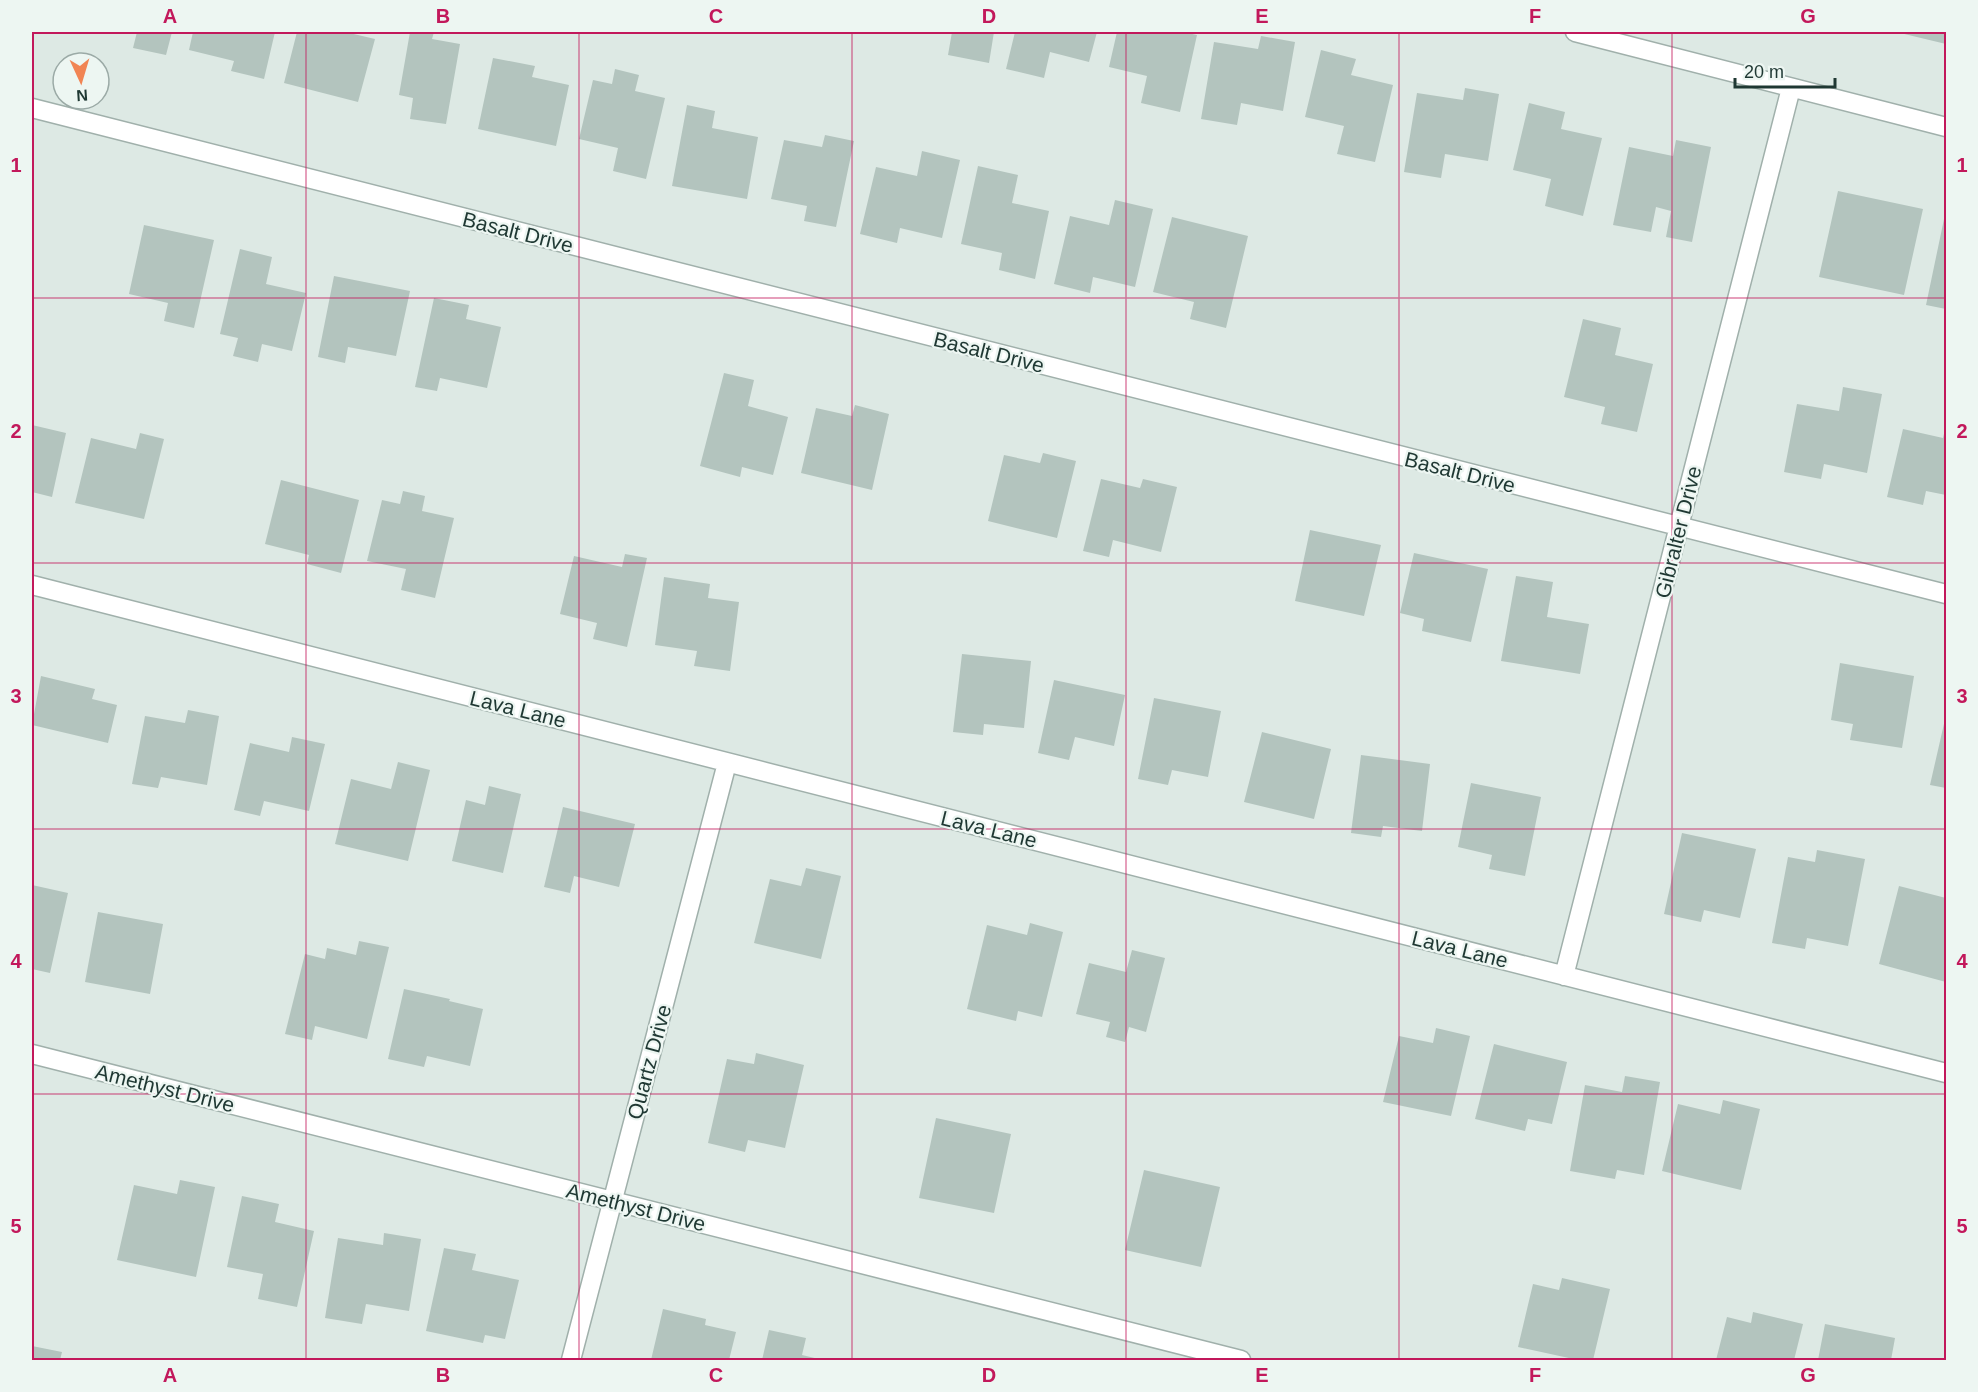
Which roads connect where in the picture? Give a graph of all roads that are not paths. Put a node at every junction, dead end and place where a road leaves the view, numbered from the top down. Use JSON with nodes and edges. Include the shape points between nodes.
{"nodes":[{"id":1,"x":1575,"y":32,"type":"edge"},
{"id":2,"x":1791,"y":88,"type":"junction"},
{"id":3,"x":32,"y":108,"type":"edge"},
{"id":4,"x":1947,"y":127,"type":"edge"},
{"id":5,"x":1679,"y":528,"type":"junction"},
{"id":6,"x":32,"y":585,"type":"edge"},
{"id":7,"x":1947,"y":594,"type":"edge"},
{"id":8,"x":727,"y":763,"type":"junction"},
{"id":9,"x":1564,"y":976,"type":"junction"},
{"id":10,"x":32,"y":1054,"type":"edge"},
{"id":11,"x":1947,"y":1073,"type":"edge"},
{"id":12,"x":613,"y":1201,"type":"junction"},
{"id":13,"x":571,"y":1360,"type":"edge"},
{"id":14,"x":1240,"y":1360,"type":"edge"}],
"edges":[{"from":1,"to":2,"type":"street"},
{"from":2,"to":4,"type":"street"},
{"from":2,"to":5,"type":"street","name":"Gibralter Drive"},
{"from":3,"to":5,"type":"street","name":"Basalt Drive"},
{"from":5,"to":7,"type":"street","name":"Basalt Drive"},
{"from":5,"to":9,"type":"street","name":"Gibralter Drive"},
{"from":6,"to":8,"type":"street","name":"Lava Lane"},
{"from":8,"to":9,"type":"street","name":"Lava Lane"},
{"from":8,"to":12,"type":"street","name":"Quartz Drive"},
{"from":9,"to":11,"type":"street","name":"Lava Lane"},
{"from":10,"to":12,"type":"street","name":"Amethyst Drive"},
{"from":12,"to":13,"type":"street","name":"Quartz Drive"},
{"from":12,"to":14,"type":"street","name":"Amethyst Drive"}]}
